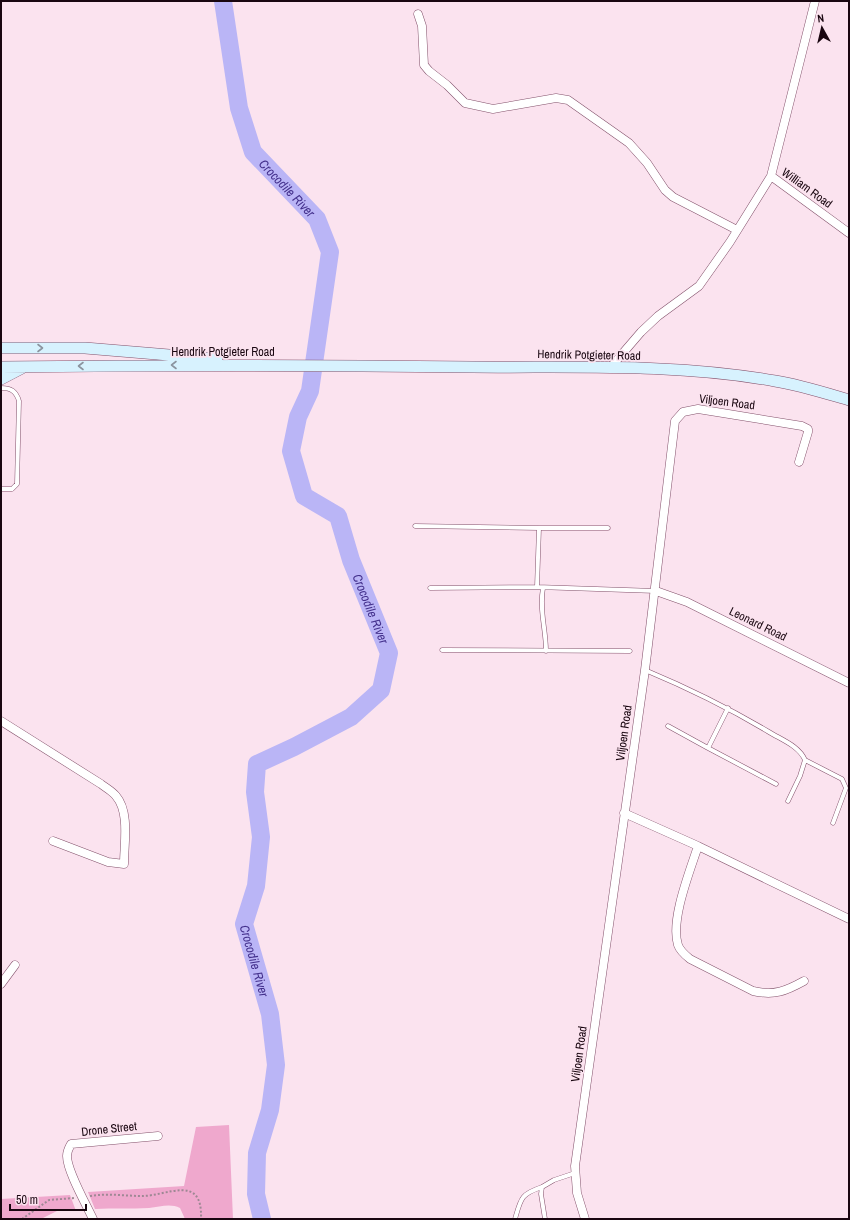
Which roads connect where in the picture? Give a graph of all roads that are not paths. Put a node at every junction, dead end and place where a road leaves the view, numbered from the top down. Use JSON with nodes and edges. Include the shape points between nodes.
{"nodes":[{"id":1,"x":815,"y":1,"type":"edge"},
{"id":2,"x":418,"y":14,"type":"dead end"},
{"id":3,"x":771,"y":176,"type":"junction"},
{"id":4,"x":737,"y":230,"type":"junction"},
{"id":5,"x":849,"y":233,"type":"edge"},
{"id":6,"x":1,"y":348,"type":"edge"},
{"id":7,"x":288,"y":365,"type":"junction"},
{"id":8,"x":25,"y":366,"type":"junction"},
{"id":9,"x":1,"y":367,"type":"edge"},
{"id":10,"x":610,"y":368,"type":"junction"},
{"id":11,"x":1,"y":379,"type":"edge"},
{"id":12,"x":1,"y":388,"type":"edge"},
{"id":13,"x":849,"y":400,"type":"edge"},
{"id":14,"x":800,"y":462,"type":"dead end"},
{"id":15,"x":1,"y":489,"type":"edge"},
{"id":16,"x":415,"y":526,"type":"dead end"},
{"id":17,"x":539,"y":528,"type":"junction"},
{"id":18,"x":608,"y":528,"type":"dead end"},
{"id":19,"x":537,"y":587,"type":"junction"},
{"id":20,"x":430,"y":588,"type":"dead end"},
{"id":21,"x":543,"y":588,"type":"junction"},
{"id":22,"x":656,"y":590,"type":"junction"},
{"id":23,"x":442,"y":650,"type":"dead end"},
{"id":24,"x":546,"y":651,"type":"junction"},
{"id":25,"x":630,"y":651,"type":"dead end"},
{"id":26,"x":645,"y":670,"type":"junction"},
{"id":27,"x":849,"y":683,"type":"edge"},
{"id":28,"x":728,"y":708,"type":"junction"},
{"id":29,"x":1,"y":721,"type":"edge"},
{"id":30,"x":668,"y":726,"type":"dead end"},
{"id":31,"x":708,"y":748,"type":"junction"},
{"id":32,"x":805,"y":760,"type":"junction"},
{"id":33,"x":776,"y":784,"type":"dead end"},
{"id":34,"x":788,"y":801,"type":"dead end"},
{"id":35,"x":624,"y":813,"type":"junction"},
{"id":36,"x":833,"y":823,"type":"dead end"},
{"id":37,"x":53,"y":840,"type":"dead end"},
{"id":38,"x":698,"y":846,"type":"junction"},
{"id":39,"x":849,"y":919,"type":"edge"},
{"id":40,"x":15,"y":965,"type":"dead end"},
{"id":41,"x":804,"y":981,"type":"dead end"},
{"id":42,"x":1,"y":984,"type":"edge"},
{"id":43,"x":158,"y":1136,"type":"dead end"},
{"id":44,"x":575,"y":1173,"type":"junction"},
{"id":45,"x":542,"y":1187,"type":"junction"},
{"id":46,"x":93,"y":1219,"type":"edge"},
{"id":47,"x":515,"y":1219,"type":"edge"},
{"id":48,"x":545,"y":1219,"type":"edge"},
{"id":49,"x":584,"y":1219,"type":"edge"}],
"edges":[{"from":1,"to":3,"type":"street"},
{"from":2,"to":4,"type":"street","via":[[422,26],[424,65],[465,103],[493,109],[556,98],[568,100],[629,143],[673,197]]},
{"from":3,"to":4,"type":"street"},
{"from":3,"to":5,"type":"street","name":"William Road"},
{"from":4,"to":10,"type":"street","via":[[699,286],[646,326]]},
{"from":6,"to":7,"type":"main road","name":"Hendrik Potgieter Road","one_way":true,"via":[[92,349]]},
{"from":7,"to":8,"type":"main road","name":"Hendrik Potgieter Road","one_way":true},
{"from":7,"to":10,"type":"main road","name":"Hendrik Potgieter Road"},
{"from":8,"to":9,"type":"main road","name":"Hendrik Potgieter Road"},
{"from":8,"to":11,"type":"main road"},
{"from":10,"to":13,"type":"main road","name":"Hendrik Potgieter Road","via":[[737,375],[776,381]]},
{"from":12,"to":15,"type":"lane","via":[[13,390],[18,401],[17,484],[12,489]]},
{"from":14,"to":22,"type":"street","name":"Viljoen Road","via":[[808,432],[802,426],[698,409],[683,412],[674,426]]},
{"from":16,"to":17,"type":"lane"},
{"from":17,"to":18,"type":"lane"},
{"from":17,"to":19,"type":"lane"},
{"from":19,"to":20,"type":"lane"},
{"from":19,"to":21,"type":"lane"},
{"from":21,"to":22,"type":"lane"},
{"from":21,"to":24,"type":"lane","via":[[541,609]]},
{"from":22,"to":26,"type":"street","name":"Viljoen Road"},
{"from":22,"to":27,"type":"street","name":"Leonard Road","via":[[687,602]]},
{"from":23,"to":24,"type":"lane"},
{"from":24,"to":25,"type":"lane"},
{"from":26,"to":28,"type":"lane"},
{"from":26,"to":35,"type":"street","name":"Viljoen Road"},
{"from":28,"to":31,"type":"lane"},
{"from":28,"to":32,"type":"lane","via":[[797,749]]},
{"from":29,"to":37,"type":"street","via":[[101,784],[120,802],[124,819],[124,864],[108,862]]},
{"from":30,"to":31,"type":"lane"},
{"from":31,"to":33,"type":"lane"},
{"from":32,"to":34,"type":"lane"},
{"from":32,"to":36,"type":"lane","via":[[845,783],[846,788]]},
{"from":35,"to":38,"type":"street"},
{"from":35,"to":44,"type":"street","name":"Viljoen Road"},
{"from":38,"to":39,"type":"street"},
{"from":38,"to":41,"type":"street","via":[[677,920],[678,945],[683,953],[753,992],[786,992]]},
{"from":40,"to":42,"type":"street"},
{"from":43,"to":46,"type":"street","name":"Drone Street","via":[[71,1144],[67,1157]]},
{"from":44,"to":45,"type":"lane"},
{"from":44,"to":49,"type":"street","name":"Viljoen Road"},
{"from":45,"to":47,"type":"lane","via":[[522,1197]]},
{"from":45,"to":48,"type":"lane"}]}
